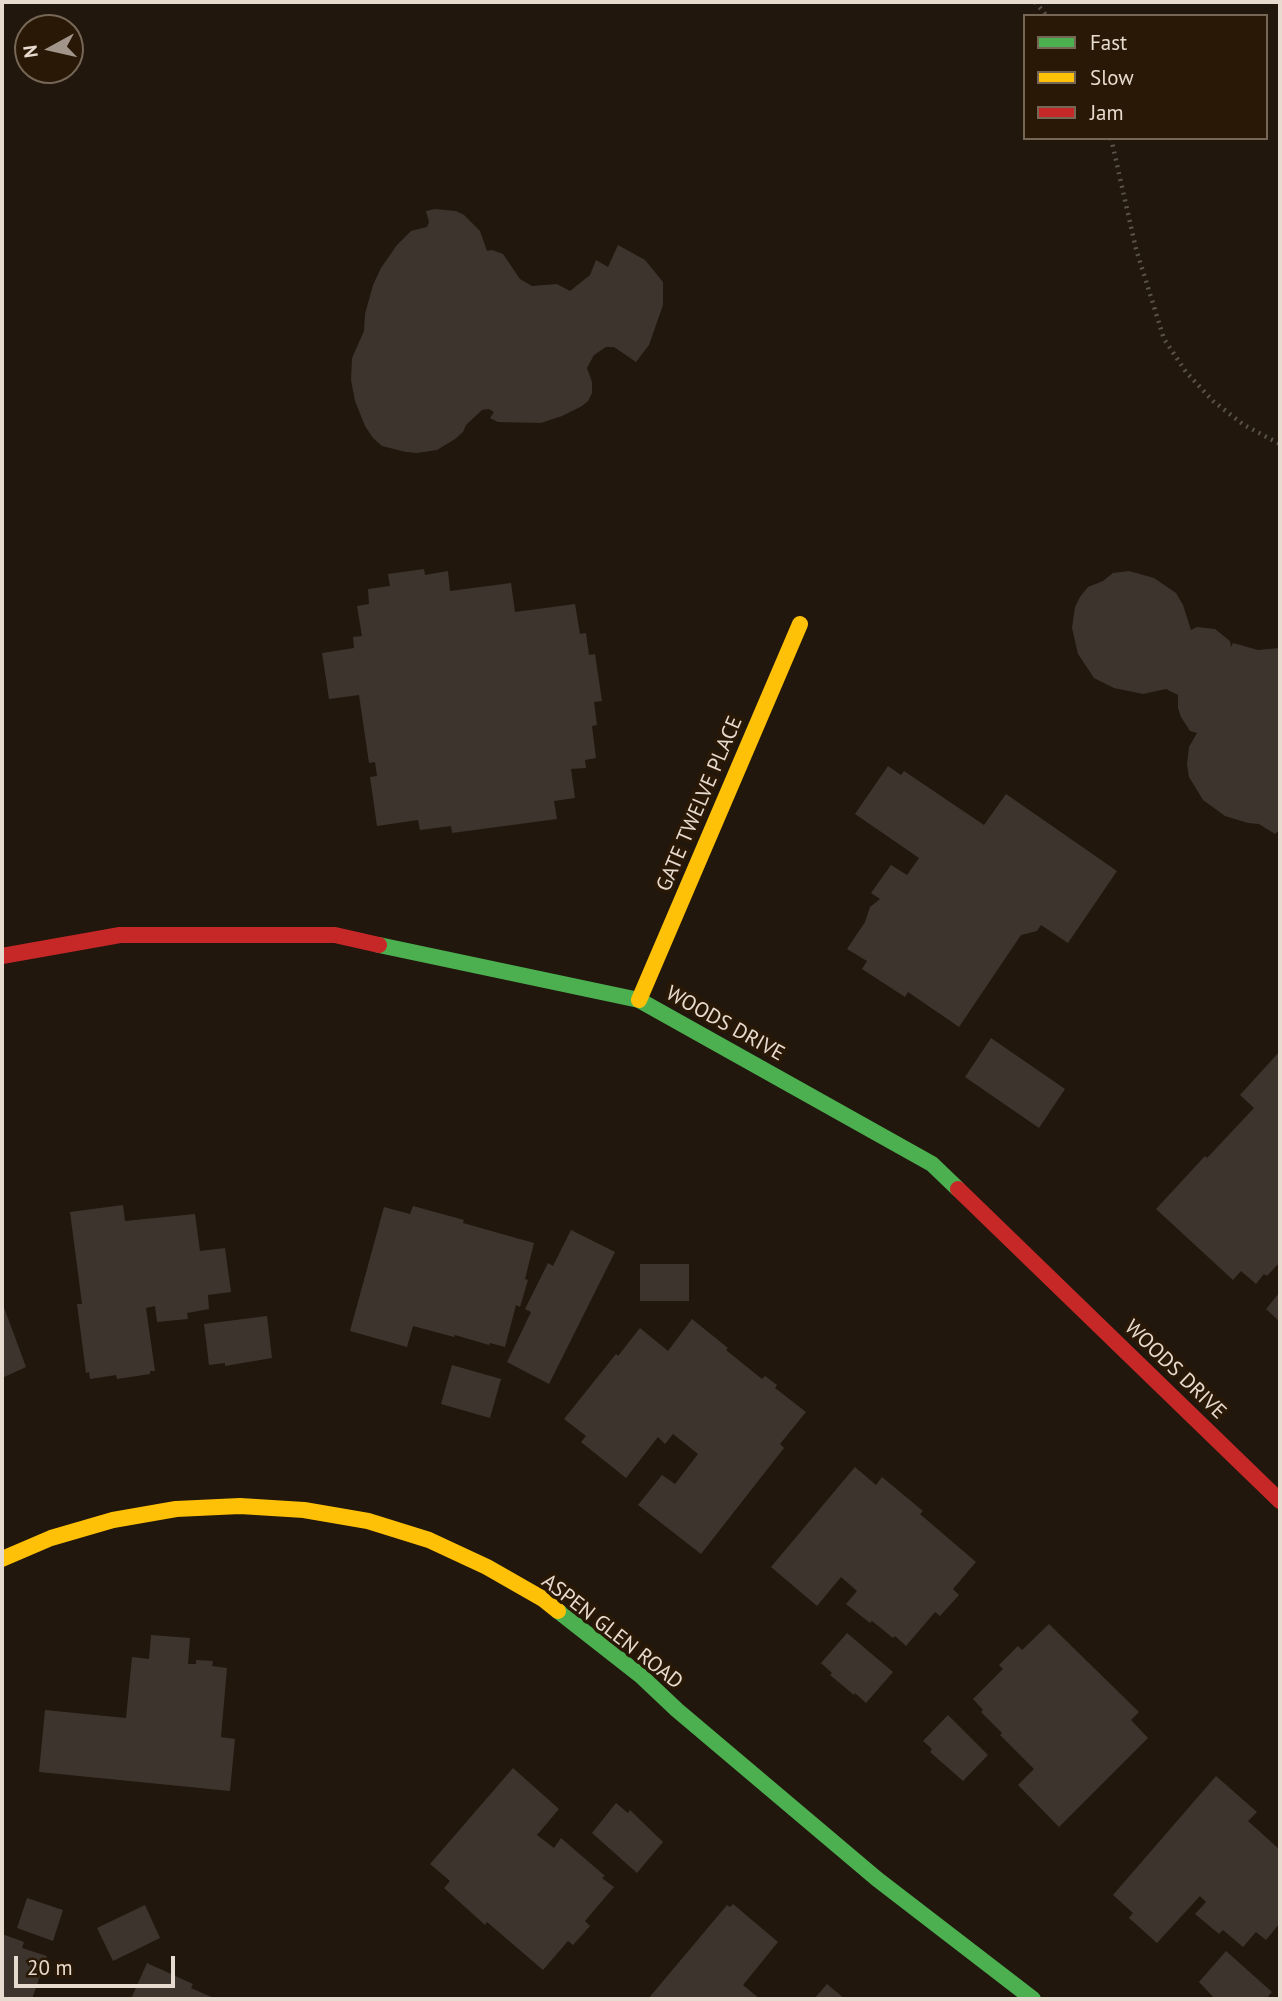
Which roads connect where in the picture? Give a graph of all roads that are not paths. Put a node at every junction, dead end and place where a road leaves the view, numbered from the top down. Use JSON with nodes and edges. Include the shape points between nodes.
{"nodes":[{"id":1,"x":800,"y":624,"type":"dead end"},
{"id":2,"x":2,"y":956,"type":"edge"},
{"id":3,"x":639,"y":1000,"type":"junction"},
{"id":4,"x":1280,"y":1501,"type":"edge"},
{"id":5,"x":2,"y":1559,"type":"edge"},
{"id":6,"x":1033,"y":1999,"type":"edge"}],
"edges":[{"from":1,"to":3,"type":"street","name":"GATE TWELVE PLACE"},
{"from":2,"to":3,"type":"street","name":"WOODS DRIVE","via":[[120,935],[335,935]]},
{"from":3,"to":4,"type":"street","name":"WOODS DRIVE","via":[[932,1164]]},
{"from":5,"to":6,"type":"street","name":"ASPEN GLEN ROAD","via":[[51,1538],[113,1520],[229,1506],[304,1510],[368,1521],[429,1540],[543,1599],[641,1676],[877,1879]]}]}
